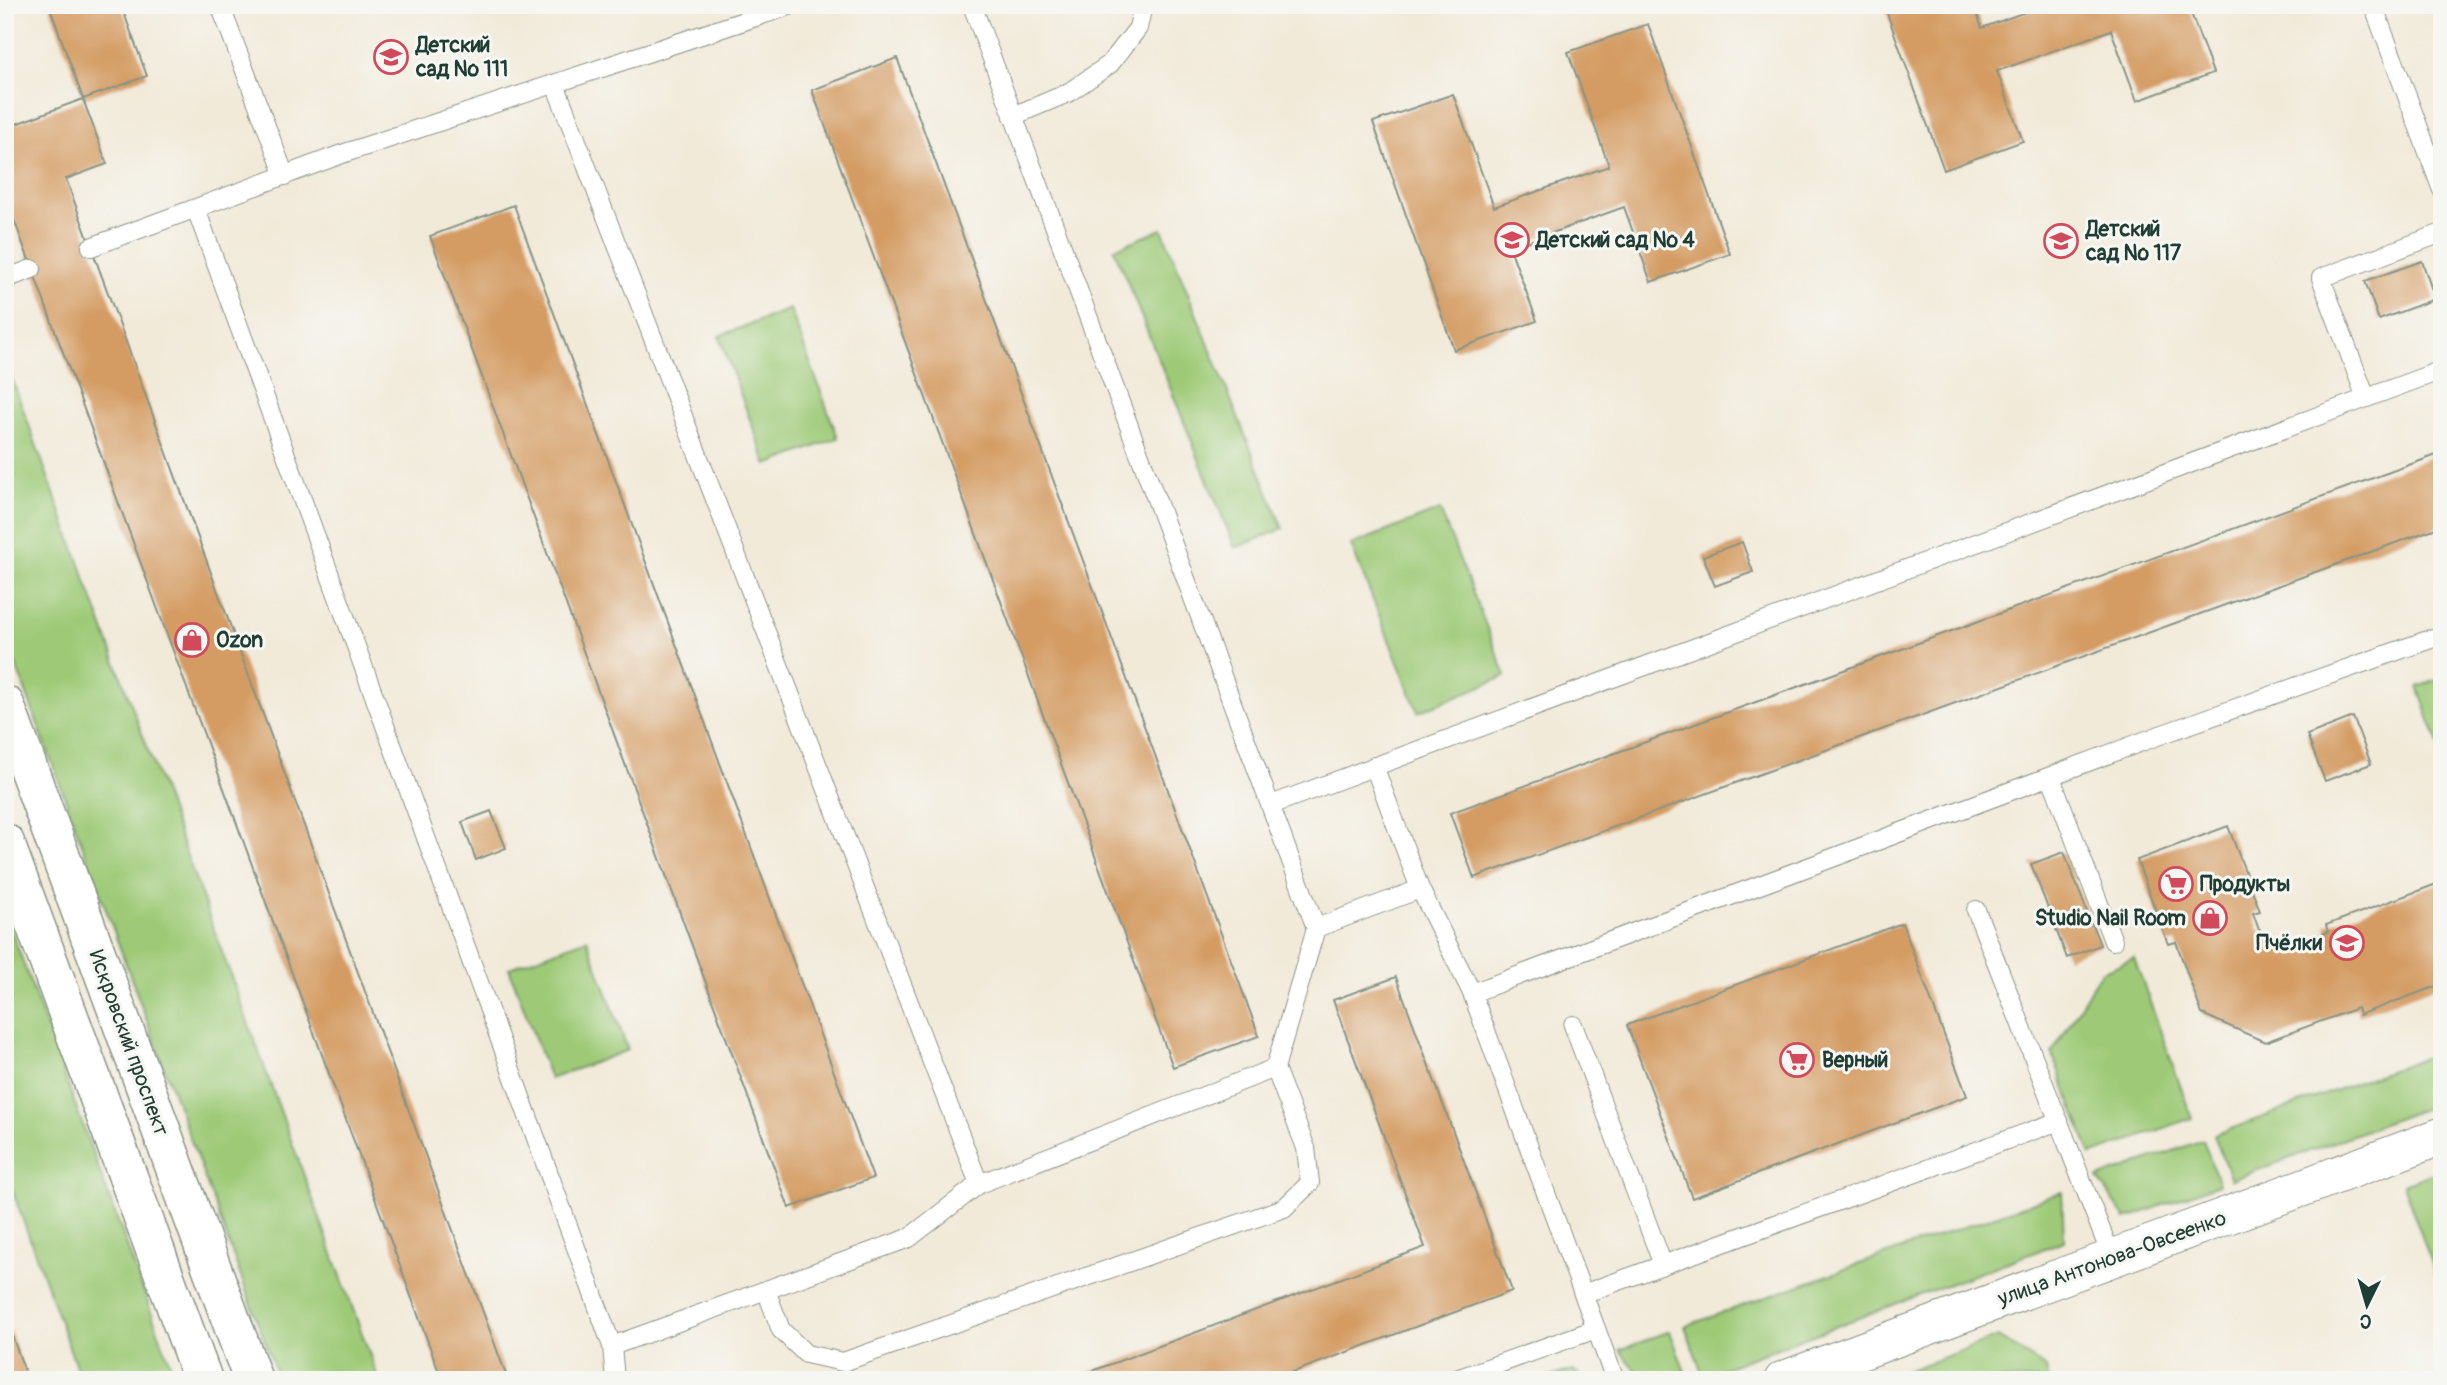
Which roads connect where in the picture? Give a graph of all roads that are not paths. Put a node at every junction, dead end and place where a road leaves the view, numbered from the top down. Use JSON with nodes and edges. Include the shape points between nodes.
{"nodes":[{"id":1,"x":220,"y":5,"type":"edge"},
{"id":2,"x":793,"y":5,"type":"edge"},
{"id":3,"x":972,"y":5,"type":"edge"},
{"id":4,"x":1143,"y":5,"type":"edge"},
{"id":5,"x":2373,"y":5,"type":"edge"},
{"id":6,"x":555,"y":84,"type":"junction"},
{"id":7,"x":1013,"y":116,"type":"junction"},
{"id":8,"x":285,"y":176,"type":"junction"},
{"id":9,"x":2442,"y":190,"type":"edge"},
{"id":10,"x":196,"y":208,"type":"junction"},
{"id":11,"x":2442,"y":233,"type":"edge"},
{"id":12,"x":91,"y":247,"type":"dead end"},
{"id":13,"x":32,"y":269,"type":"dead end"},
{"id":14,"x":5,"y":279,"type":"edge"},
{"id":15,"x":2442,"y":370,"type":"edge"},
{"id":16,"x":2366,"y":398,"type":"junction"},
{"id":17,"x":2442,"y":635,"type":"edge"},
{"id":18,"x":5,"y":705,"type":"edge"},
{"id":19,"x":1374,"y":766,"type":"junction"},
{"id":20,"x":2050,"y":777,"type":"junction"},
{"id":21,"x":1271,"y":804,"type":"junction"},
{"id":22,"x":5,"y":843,"type":"edge"},
{"id":23,"x":1420,"y":889,"type":"junction"},
{"id":24,"x":1976,"y":910,"type":"dead end"},
{"id":25,"x":1316,"y":928,"type":"junction"},
{"id":26,"x":2113,"y":941,"type":"dead end"},
{"id":27,"x":1472,"y":993,"type":"junction"},
{"id":28,"x":1573,"y":1025,"type":"dead end"},
{"id":29,"x":1275,"y":1068,"type":"junction"},
{"id":30,"x":2059,"y":1121,"type":"junction"},
{"id":31,"x":2442,"y":1136,"type":"edge"},
{"id":32,"x":979,"y":1184,"type":"junction"},
{"id":33,"x":2112,"y":1258,"type":"junction"},
{"id":34,"x":1662,"y":1265,"type":"junction"},
{"id":35,"x":766,"y":1290,"type":"junction"},
{"id":36,"x":1583,"y":1294,"type":"junction"},
{"id":37,"x":1596,"y":1329,"type":"junction"},
{"id":38,"x":612,"y":1346,"type":"junction"},
{"id":39,"x":203,"y":1380,"type":"edge"},
{"id":40,"x":253,"y":1380,"type":"edge"},
{"id":41,"x":615,"y":1380,"type":"edge"},
{"id":42,"x":1454,"y":1380,"type":"edge"},
{"id":43,"x":1615,"y":1380,"type":"edge"},
{"id":44,"x":1783,"y":1380,"type":"edge"}],
"edges":[{"from":1,"to":8,"type":"lane"},
{"from":2,"to":6,"type":"lane"},
{"from":3,"to":7,"type":"lane"},
{"from":4,"to":7,"type":"lane","via":[[1138,28],[1110,64],[1068,93]]},
{"from":5,"to":9,"type":"lane"},
{"from":6,"to":8,"type":"lane"},
{"from":6,"to":32,"type":"lane"},
{"from":7,"to":21,"type":"lane"},
{"from":8,"to":10,"type":"lane"},
{"from":10,"to":12,"type":"lane"},
{"from":10,"to":38,"type":"lane"},
{"from":11,"to":16,"type":"lane","via":[[2321,278]]},
{"from":13,"to":14,"type":"lane"},
{"from":15,"to":16,"type":"lane"},
{"from":16,"to":19,"type":"lane"},
{"from":17,"to":20,"type":"lane"},
{"from":18,"to":40,"type":"street","name":"Искровский проспект"},
{"from":19,"to":21,"type":"lane"},
{"from":19,"to":23,"type":"lane"},
{"from":20,"to":26,"type":"lane"},
{"from":20,"to":27,"type":"lane"},
{"from":21,"to":25,"type":"lane"},
{"from":22,"to":39,"type":"street"},
{"from":23,"to":25,"type":"lane"},
{"from":23,"to":27,"type":"lane"},
{"from":24,"to":30,"type":"lane"},
{"from":25,"to":29,"type":"lane"},
{"from":27,"to":36,"type":"lane"},
{"from":28,"to":34,"type":"lane"},
{"from":29,"to":32,"type":"lane"},
{"from":29,"to":35,"type":"lane","via":[[1306,1148],[1310,1183],[1284,1208],[843,1362],[806,1354],[781,1330]]},
{"from":30,"to":33,"type":"lane"},
{"from":30,"to":34,"type":"lane"},
{"from":31,"to":33,"type":"street","name":"улица Антонова-Овсеенко"},
{"from":32,"to":35,"type":"lane","via":[[909,1238]]},
{"from":33,"to":44,"type":"street","name":"улица Антонова-Овсеенко"},
{"from":34,"to":36,"type":"lane"},
{"from":35,"to":38,"type":"lane"},
{"from":36,"to":37,"type":"lane"},
{"from":37,"to":42,"type":"lane"},
{"from":37,"to":43,"type":"lane"},
{"from":38,"to":41,"type":"lane"}]}
